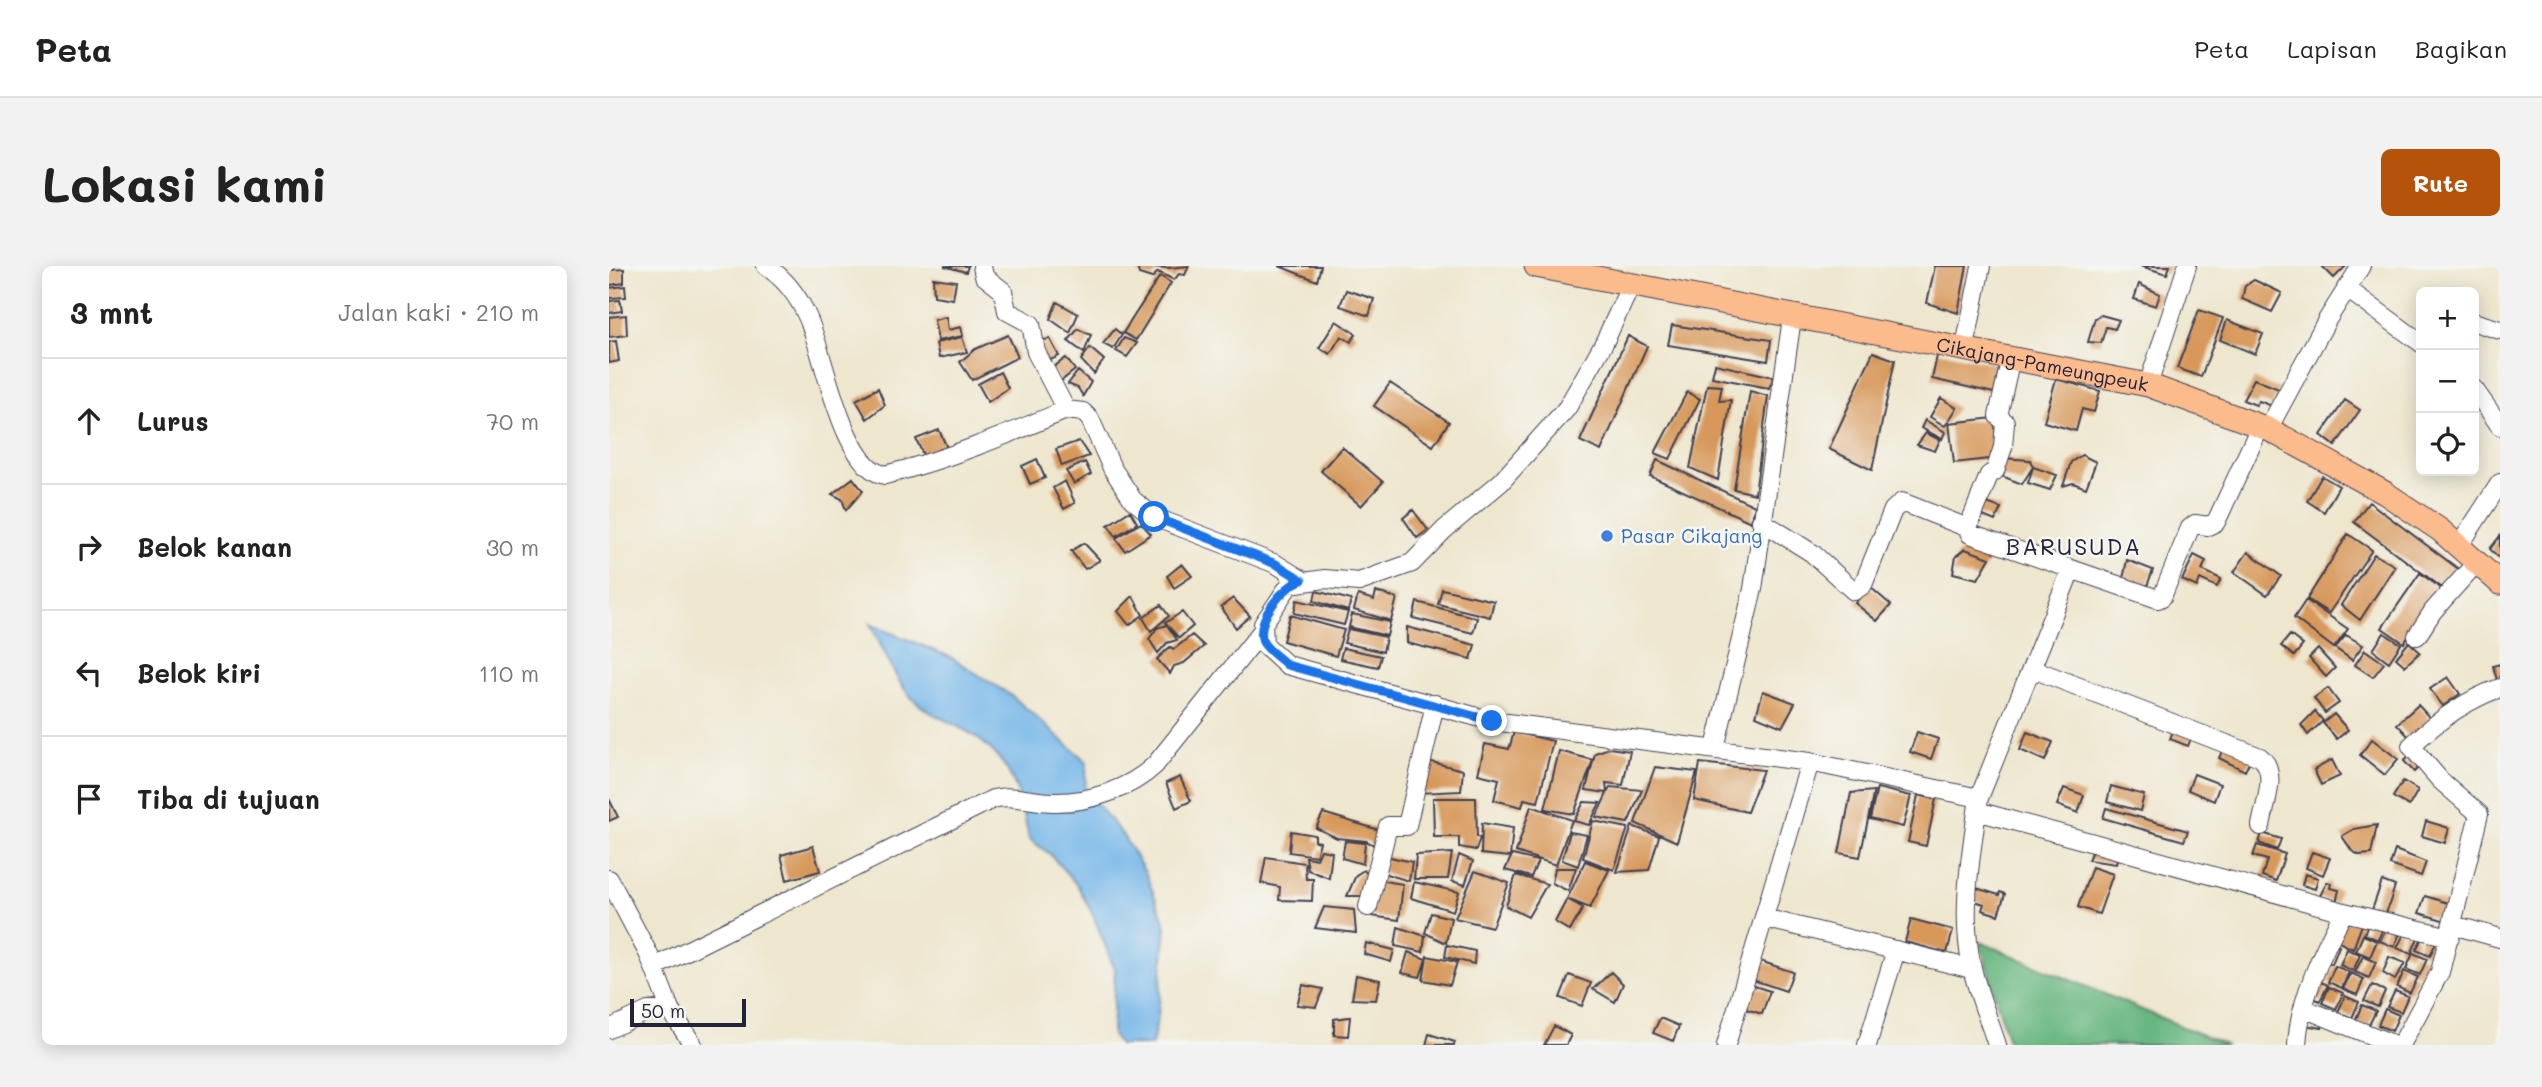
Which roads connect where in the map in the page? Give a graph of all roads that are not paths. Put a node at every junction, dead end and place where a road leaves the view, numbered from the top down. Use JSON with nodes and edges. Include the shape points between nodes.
{"nodes":[{"id":1,"x":767,"y":266,"type":"edge"},
{"id":2,"x":982,"y":266,"type":"edge"},
{"id":3,"x":1536,"y":266,"type":"edge"},
{"id":4,"x":1981,"y":266,"type":"edge"},
{"id":5,"x":2187,"y":266,"type":"edge"},
{"id":6,"x":2361,"y":266,"type":"edge"},
{"id":7,"x":1585,"y":271,"type":"edge"},
{"id":8,"x":1631,"y":285,"type":"junction"},
{"id":9,"x":2346,"y":288,"type":"junction"},
{"id":10,"x":1792,"y":318,"type":"junction"},
{"id":11,"x":2479,"y":323,"type":"edge"},
{"id":12,"x":2500,"y":330,"type":"edge"},
{"id":13,"x":2416,"y":339,"type":"edge"},
{"id":14,"x":1965,"y":347,"type":"junction"},
{"id":15,"x":2011,"y":357,"type":"junction"},
{"id":16,"x":2148,"y":385,"type":"junction"},
{"id":17,"x":2479,"y":396,"type":"edge"},
{"id":18,"x":1066,"y":410,"type":"junction"},
{"id":19,"x":2500,"y":426,"type":"edge"},
{"id":20,"x":2264,"y":428,"type":"junction"},
{"id":21,"x":2500,"y":483,"type":"edge"},
{"id":22,"x":1761,"y":521,"type":"junction"},
{"id":23,"x":1968,"y":528,"type":"junction"},
{"id":24,"x":2468,"y":554,"type":"junction"},
{"id":25,"x":2071,"y":570,"type":"junction"},
{"id":26,"x":1302,"y":580,"type":"junction"},
{"id":27,"x":2500,"y":583,"type":"edge"},
{"id":28,"x":1261,"y":632,"type":"junction"},
{"id":29,"x":2417,"y":636,"type":"dead end"},
{"id":30,"x":2033,"y":669,"type":"junction"},
{"id":31,"x":2500,"y":688,"type":"edge"},
{"id":32,"x":1435,"y":704,"type":"junction"},
{"id":33,"x":1715,"y":748,"type":"junction"},
{"id":34,"x":1810,"y":762,"type":"junction"},
{"id":35,"x":1978,"y":804,"type":"junction"},
{"id":36,"x":2261,"y":826,"type":"dead end"},
{"id":37,"x":609,"y":879,"type":"edge"},
{"id":38,"x":1368,"y":907,"type":"dead end"},
{"id":39,"x":2344,"y":912,"type":"junction"},
{"id":40,"x":1764,"y":918,"type":"junction"},
{"id":41,"x":2451,"y":931,"type":"junction"},
{"id":42,"x":2500,"y":938,"type":"edge"},
{"id":43,"x":1896,"y":950,"type":"junction"},
{"id":44,"x":654,"y":967,"type":"junction"},
{"id":45,"x":1972,"y":969,"type":"junction"},
{"id":46,"x":2304,"y":1008,"type":"junction"},
{"id":47,"x":670,"y":1009,"type":"junction"},
{"id":48,"x":609,"y":1029,"type":"edge"},
{"id":49,"x":693,"y":1045,"type":"edge"},
{"id":50,"x":1726,"y":1045,"type":"edge"},
{"id":51,"x":1867,"y":1045,"type":"edge"},
{"id":52,"x":1997,"y":1045,"type":"edge"},
{"id":53,"x":2297,"y":1045,"type":"edge"},
{"id":54,"x":2395,"y":1045,"type":"edge"},
{"id":55,"x":2401,"y":1045,"type":"edge"}],
"edges":[{"from":1,"to":18,"type":"street","via":[[794,293],[808,317],[841,420],[866,465],[876,473],[885,475],[941,461]]},
{"from":2,"to":18,"type":"street","via":[[984,276],[1003,291],[1007,311],[1031,324],[1036,352]]},
{"from":3,"to":7,"type":"main road","name":"Cikajang-Pameungpeuk"},
{"from":4,"to":14,"type":"street"},
{"from":5,"to":16,"type":"street"},
{"from":6,"to":9,"type":"street"},
{"from":7,"to":8,"type":"main road","name":"Cikajang-Pameungpeuk"},
{"from":8,"to":10,"type":"main road","name":"Cikajang-Pameungpeuk"},
{"from":8,"to":26,"type":"street","via":[[1567,408],[1501,482],[1412,563],[1359,582]]},
{"from":9,"to":13,"type":"street"},
{"from":9,"to":20,"type":"street"},
{"from":10,"to":14,"type":"main road","name":"Cikajang-Pameungpeuk"},
{"from":10,"to":22,"type":"street"},
{"from":11,"to":12,"type":"street"},
{"from":14,"to":15,"type":"main road","name":"Cikajang-Pameungpeuk"},
{"from":15,"to":16,"type":"main road","name":"Cikajang-Pameungpeuk"},
{"from":15,"to":23,"type":"street","via":[[1998,416],[2005,422],[2003,447]]},
{"from":16,"to":20,"type":"main road","name":"Cikajang-Pameungpeuk"},
{"from":17,"to":19,"type":"street"},
{"from":18,"to":26,"type":"street","via":[[1083,412],[1090,419],[1112,468],[1133,500],[1154,517],[1276,564]]},
{"from":20,"to":24,"type":"main road","name":"Cikajang-Pameungpeuk","via":[[2385,493]]},
{"from":20,"to":25,"type":"street","via":[[2216,522],[2189,528],[2162,597],[2155,599]]},
{"from":21,"to":24,"type":"street"},
{"from":22,"to":23,"type":"street","via":[[1812,553],[1854,591],[1863,585],[1893,510],[1902,502]]},
{"from":22,"to":33,"type":"street","via":[[1753,589]]},
{"from":23,"to":25,"type":"street","via":[[1970,534]]},
{"from":24,"to":27,"type":"main road","name":"Cikajang-Pameungpeuk"},
{"from":24,"to":29,"type":"street"},
{"from":25,"to":30,"type":"street"},
{"from":26,"to":28,"type":"street","via":[[1290,584],[1277,600]]},
{"from":28,"to":32,"type":"street","via":[[1264,644],[1287,665]]},
{"from":28,"to":44,"type":"street","via":[[1155,765],[1139,778],[1097,796],[1052,802],[993,799]]},
{"from":30,"to":35,"type":"street"},
{"from":30,"to":36,"type":"street","via":[[2260,757],[2270,775]]},
{"from":31,"to":41,"type":"street","via":[[2435,723],[2411,746],[2440,780],[2479,814]]},
{"from":32,"to":33,"type":"street","via":[[1492,721]]},
{"from":32,"to":38,"type":"street","via":[[1407,826],[1388,826]]},
{"from":33,"to":34,"type":"street"},
{"from":34,"to":35,"type":"street"},
{"from":34,"to":40,"type":"street"},
{"from":35,"to":39,"type":"street"},
{"from":35,"to":45,"type":"street","via":[[1967,895]]},
{"from":37,"to":44,"type":"street"},
{"from":39,"to":41,"type":"street"},
{"from":39,"to":46,"type":"street","via":[[2323,951]]},
{"from":40,"to":43,"type":"street"},
{"from":40,"to":50,"type":"street"},
{"from":41,"to":42,"type":"street"},
{"from":41,"to":55,"type":"street","via":[[2434,985]]},
{"from":43,"to":45,"type":"street"},
{"from":43,"to":51,"type":"street"},
{"from":44,"to":47,"type":"street"},
{"from":45,"to":52,"type":"street"},
{"from":46,"to":53,"type":"street"},
{"from":46,"to":54,"type":"street"},
{"from":47,"to":48,"type":"street","via":[[648,1011]]},
{"from":47,"to":49,"type":"street"}]}
